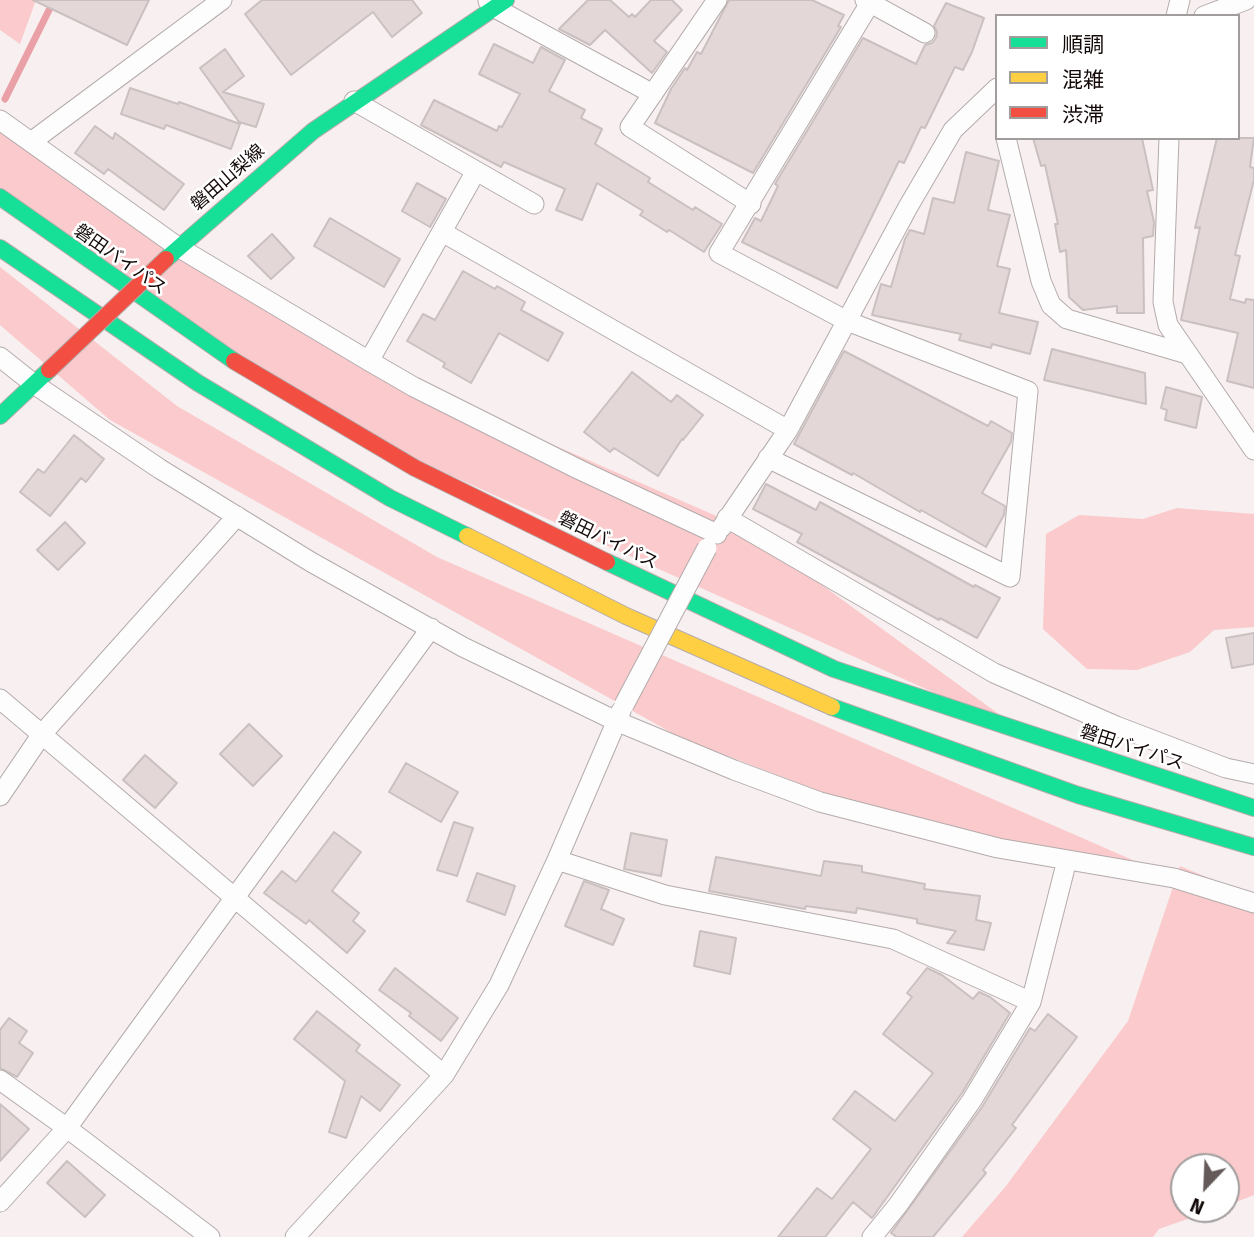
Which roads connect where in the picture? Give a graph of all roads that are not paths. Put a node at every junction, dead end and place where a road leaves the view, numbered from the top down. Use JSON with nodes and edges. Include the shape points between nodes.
{"nodes":[{"id":1,"x":222,"y":0,"type":"edge"},
{"id":2,"x":717,"y":0,"type":"edge"},
{"id":3,"x":1246,"y":0,"type":"edge"},
{"id":4,"x":867,"y":2,"type":"edge"},
{"id":5,"x":496,"y":3,"type":"edge"},
{"id":6,"x":1209,"y":14,"type":"edge"},
{"id":7,"x":925,"y":33,"type":"dead end"},
{"id":8,"x":995,"y":93,"type":"edge"},
{"id":9,"x":653,"y":94,"type":"junction"},
{"id":10,"x":354,"y":101,"type":"junction"},
{"id":11,"x":0,"y":120,"type":"edge"},
{"id":12,"x":1006,"y":140,"type":"edge"},
{"id":13,"x":1169,"y":140,"type":"edge"},
{"id":14,"x":31,"y":142,"type":"junction"},
{"id":15,"x":476,"y":171,"type":"junction"},
{"id":16,"x":0,"y":197,"type":"edge"},
{"id":17,"x":534,"y":204,"type":"dead end"},
{"id":18,"x":751,"y":204,"type":"junction"},
{"id":19,"x":442,"y":232,"type":"junction"},
{"id":20,"x":0,"y":248,"type":"edge"},
{"id":21,"x":172,"y":253,"type":"junction"},
{"id":22,"x":847,"y":321,"type":"junction"},
{"id":23,"x":1187,"y":354,"type":"junction"},
{"id":24,"x":0,"y":357,"type":"edge"},
{"id":25,"x":369,"y":361,"type":"junction"},
{"id":26,"x":34,"y":384,"type":"junction"},
{"id":27,"x":0,"y":416,"type":"edge"},
{"id":28,"x":788,"y":430,"type":"junction"},
{"id":29,"x":1254,"y":450,"type":"edge"},
{"id":30,"x":768,"y":458,"type":"junction"},
{"id":31,"x":237,"y":516,"type":"junction"},
{"id":32,"x":717,"y":534,"type":"junction"},
{"id":33,"x":431,"y":628,"type":"junction"},
{"id":34,"x":0,"y":699,"type":"edge"},
{"id":35,"x":620,"y":713,"type":"junction"},
{"id":36,"x":42,"y":734,"type":"junction"},
{"id":37,"x":1097,"y":757,"type":"junction"},
{"id":38,"x":1254,"y":774,"type":"edge"},
{"id":39,"x":1078,"y":795,"type":"junction"},
{"id":40,"x":0,"y":796,"type":"edge"},
{"id":41,"x":1254,"y":797,"type":"edge"},
{"id":42,"x":1254,"y":808,"type":"edge"},
{"id":43,"x":1178,"y":840,"type":"dead end"},
{"id":44,"x":1254,"y":847,"type":"edge"},
{"id":45,"x":557,"y":860,"type":"junction"},
{"id":46,"x":1067,"y":860,"type":"junction"},
{"id":47,"x":235,"y":898,"type":"junction"},
{"id":48,"x":1254,"y":903,"type":"edge"},
{"id":49,"x":1031,"y":1002,"type":"junction"},
{"id":50,"x":444,"y":1075,"type":"junction"},
{"id":51,"x":0,"y":1080,"type":"edge"},
{"id":52,"x":67,"y":1128,"type":"junction"},
{"id":53,"x":0,"y":1202,"type":"edge"},
{"id":54,"x":305,"y":1235,"type":"edge"},
{"id":55,"x":210,"y":1237,"type":"edge"},
{"id":56,"x":872,"y":1237,"type":"edge"}],
"edges":[{"from":1,"to":14,"type":"street"},
{"from":2,"to":9,"type":"street"},
{"from":3,"to":6,"type":"street"},
{"from":4,"to":7,"type":"street"},
{"from":4,"to":18,"type":"street"},
{"from":5,"to":9,"type":"street"},
{"from":5,"to":10,"type":"main road","name":"磐田山梨線"},
{"from":8,"to":22,"type":"street","via":[[953,131]]},
{"from":9,"to":18,"type":"street","via":[[630,127]]},
{"from":10,"to":15,"type":"street"},
{"from":10,"to":21,"type":"main road","name":"磐田山梨線"},
{"from":11,"to":14,"type":"street"},
{"from":12,"to":23,"type":"street","via":[[1051,305],[1067,318]]},
{"from":13,"to":23,"type":"street","via":[[1163,302],[1168,325]]},
{"from":14,"to":21,"type":"street"},
{"from":15,"to":17,"type":"street"},
{"from":15,"to":19,"type":"street"},
{"from":16,"to":37,"type":"main road","name":"磐田バイパス","via":[[220,353],[415,468],[834,669]]},
{"from":18,"to":22,"type":"street","via":[[719,254]]},
{"from":19,"to":25,"type":"street"},
{"from":19,"to":28,"type":"street"},
{"from":20,"to":39,"type":"main road","via":[[198,383],[390,498],[626,616],[819,702]]},
{"from":21,"to":25,"type":"street"},
{"from":21,"to":26,"type":"main road","name":"磐田山梨線","bridge":true},
{"from":22,"to":28,"type":"street"},
{"from":22,"to":30,"type":"street","via":[[1028,391],[1010,577]]},
{"from":23,"to":29,"type":"street"},
{"from":24,"to":26,"type":"street"},
{"from":25,"to":32,"type":"street","via":[[580,470]]},
{"from":26,"to":27,"type":"main road","name":"磐田山梨線"},
{"from":26,"to":31,"type":"street"},
{"from":28,"to":30,"type":"street"},
{"from":30,"to":32,"type":"street"},
{"from":31,"to":33,"type":"street"},
{"from":31,"to":36,"type":"street"},
{"from":32,"to":35,"type":"street","bridge":true},
{"from":32,"to":38,"type":"street","via":[[994,673],[1116,726],[1226,768]]},
{"from":33,"to":35,"type":"street"},
{"from":33,"to":47,"type":"street"},
{"from":34,"to":36,"type":"street"},
{"from":35,"to":45,"type":"street"},
{"from":35,"to":46,"type":"street","via":[[734,770],[820,802],[998,848]]},
{"from":36,"to":40,"type":"street"},
{"from":36,"to":47,"type":"street"},
{"from":37,"to":41,"type":"main road"},
{"from":37,"to":42,"type":"main road","name":"磐田バイパス"},
{"from":39,"to":43,"type":"main road"},
{"from":39,"to":44,"type":"main road"},
{"from":45,"to":49,"type":"street","via":[[665,895],[893,939]]},
{"from":45,"to":50,"type":"street","via":[[499,985]]},
{"from":46,"to":48,"type":"street","via":[[1174,878]]},
{"from":46,"to":49,"type":"street"},
{"from":47,"to":50,"type":"street"},
{"from":47,"to":52,"type":"street"},
{"from":49,"to":56,"type":"street","via":[[972,1100]]},
{"from":50,"to":54,"type":"street"},
{"from":51,"to":52,"type":"street"},
{"from":52,"to":53,"type":"street"},
{"from":52,"to":55,"type":"street"}]}
